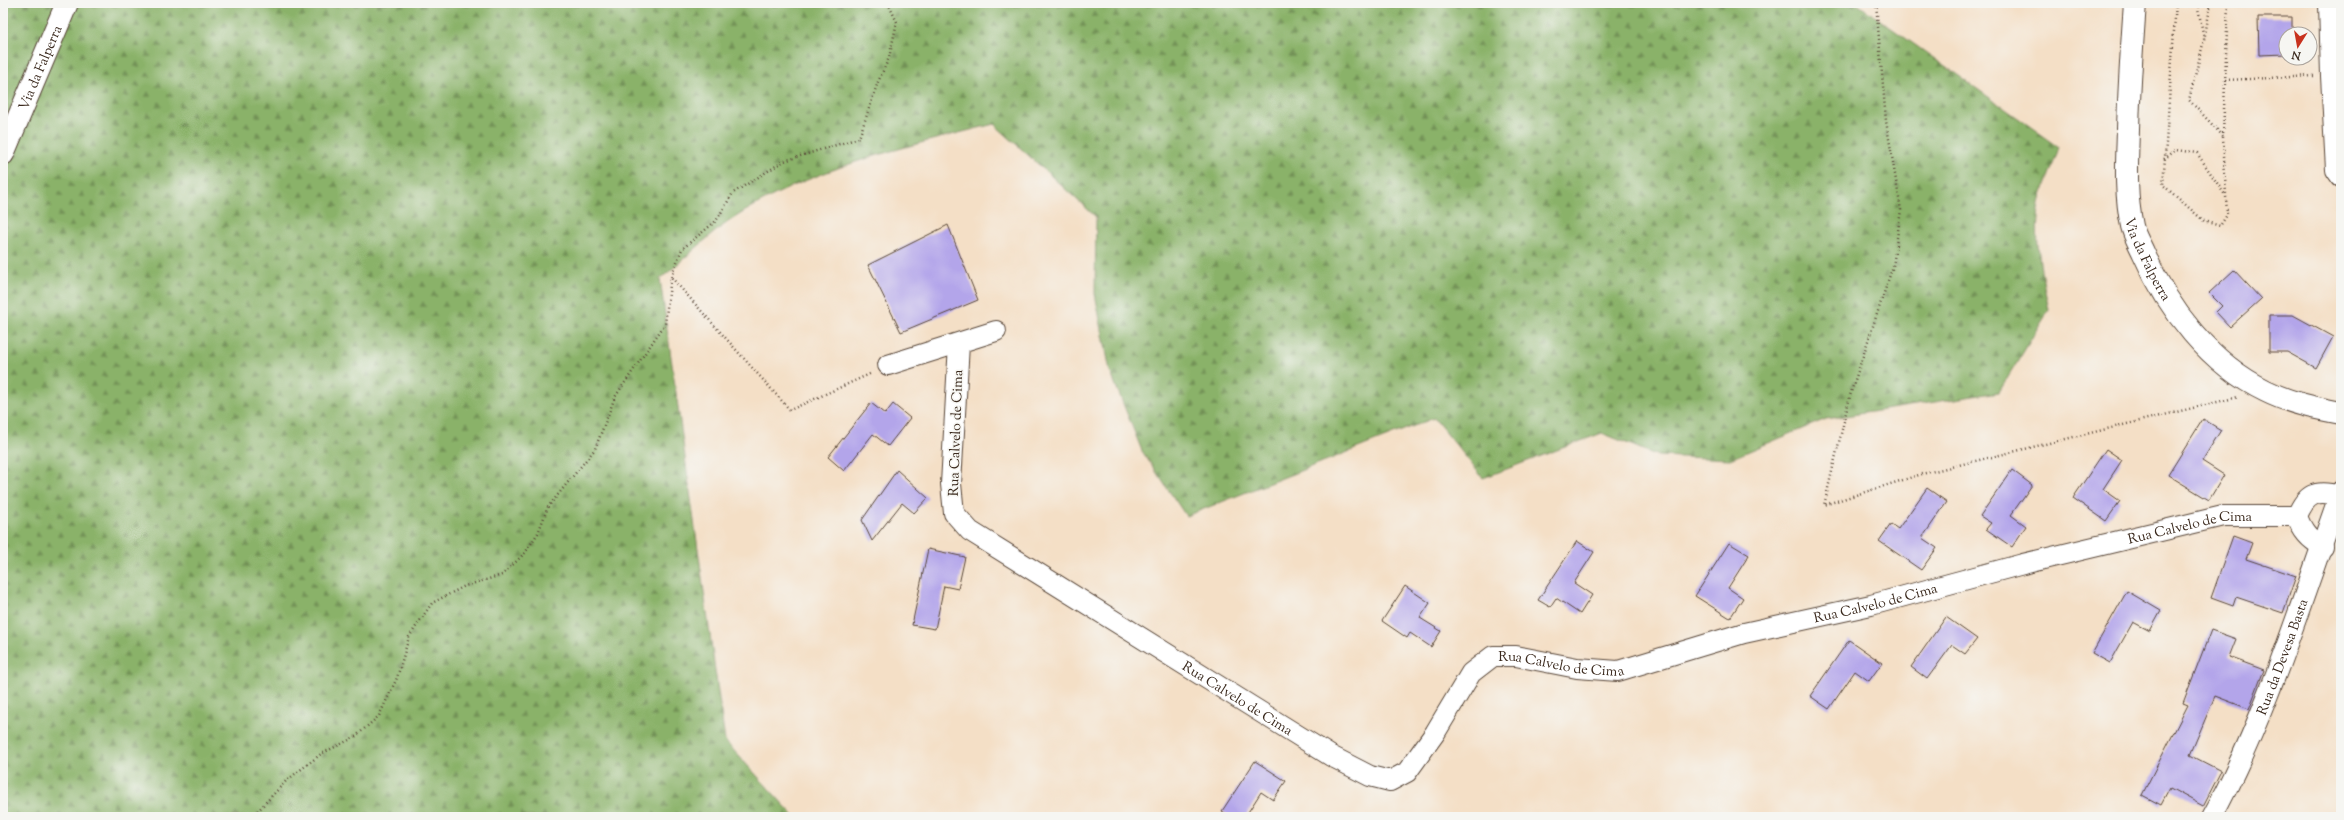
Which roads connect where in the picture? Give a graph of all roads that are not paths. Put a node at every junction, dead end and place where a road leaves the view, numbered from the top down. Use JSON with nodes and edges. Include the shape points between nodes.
{"nodes":[{"id":1,"x":67,"y":3,"type":"edge"},
{"id":2,"x":2135,"y":3,"type":"edge"},
{"id":3,"x":2329,"y":3,"type":"edge"},
{"id":4,"x":2338,"y":152,"type":"edge"},
{"id":5,"x":3,"y":154,"type":"edge"},
{"id":6,"x":2341,"y":177,"type":"edge"},
{"id":7,"x":996,"y":331,"type":"dead end"},
{"id":8,"x":959,"y":344,"type":"junction"},
{"id":9,"x":888,"y":365,"type":"road end"},
{"id":10,"x":2341,"y":413,"type":"edge"},
{"id":11,"x":2340,"y":494,"type":"edge"},
{"id":12,"x":2297,"y":516,"type":"junction"},
{"id":13,"x":2322,"y":547,"type":"junction"},
{"id":14,"x":2212,"y":817,"type":"edge"}],
"edges":[{"from":1,"to":5,"type":"main road","name":"Via da Falperra"},
{"from":2,"to":10,"type":"main road","name":"Via da Falperra","via":[[2130,62],[2126,181],[2132,227],[2155,279],[2182,320],[2206,347],[2234,371],[2265,390],[2296,404]]},
{"from":3,"to":4,"type":"street","via":[[2330,76]]},
{"from":4,"to":6,"type":"street","via":[[2336,170]]},
{"from":7,"to":8,"type":"street"},
{"from":8,"to":9,"type":"street"},
{"from":8,"to":12,"type":"street","name":"Rua Calvelo de Cima","via":[[951,484],[954,513],[970,531],[1331,756],[1370,776],[1390,782],[1407,772],[1435,733],[1471,673],[1493,656],[1516,656],[1577,668],[1618,671],[1744,633],[1871,605],[2023,564],[2223,516]]},
{"from":11,"to":12,"type":"street","via":[[2312,494],[2302,504]]},
{"from":11,"to":13,"type":"street","name":"Rua da Devesa Basta"},
{"from":12,"to":13,"type":"street","via":[[2301,528],[2311,540]]},
{"from":13,"to":14,"type":"street","name":"Rua da Devesa Basta","via":[[2303,604],[2234,776]]}]}
